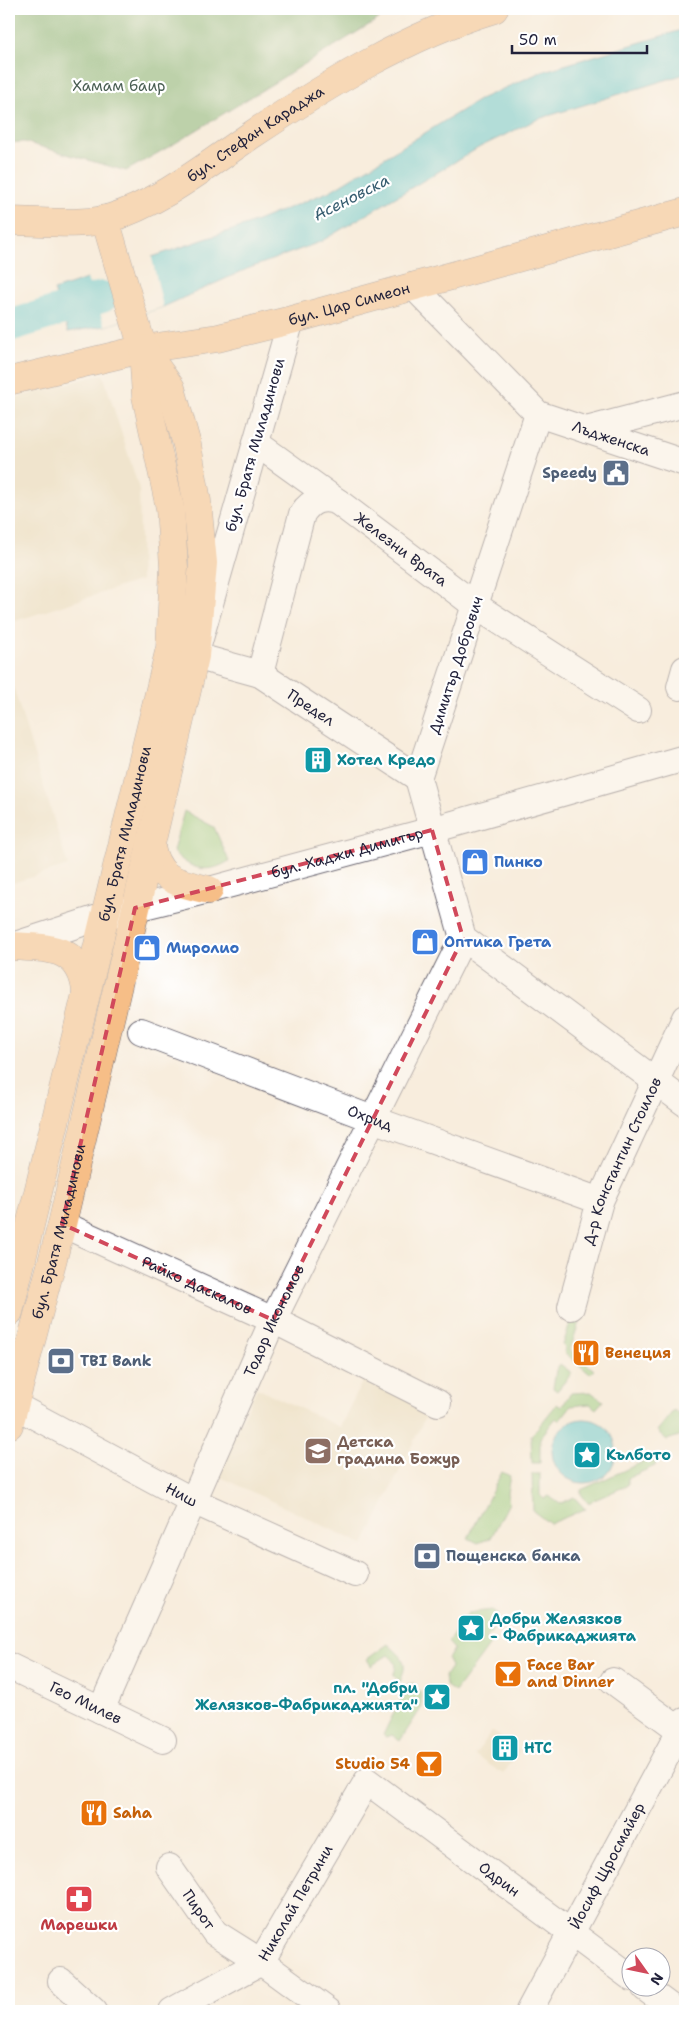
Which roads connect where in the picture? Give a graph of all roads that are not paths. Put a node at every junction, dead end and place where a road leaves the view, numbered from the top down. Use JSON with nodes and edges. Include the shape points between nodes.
{"nodes":[{"id":1,"x":494,"y":9,"type":"edge"},
{"id":2,"x":685,"y":212,"type":"edge"},
{"id":3,"x":105,"y":219,"type":"junction"},
{"id":4,"x":9,"y":221,"type":"edge"},
{"id":5,"x":413,"y":286,"type":"junction"},
{"id":6,"x":291,"y":320,"type":"junction"},
{"id":7,"x":143,"y":349,"type":"junction"},
{"id":8,"x":9,"y":381,"type":"edge"},
{"id":9,"x":685,"y":404,"type":"edge"},
{"id":10,"x":538,"y":414,"type":"junction"},
{"id":11,"x":586,"y":430,"type":"junction"},
{"id":12,"x":256,"y":442,"type":"junction"},
{"id":13,"x":685,"y":463,"type":"edge"},
{"id":14,"x":338,"y":502,"type":"junction"},
{"id":15,"x":476,"y":606,"type":"junction"},
{"id":16,"x":195,"y":656,"type":"junction"},
{"id":17,"x":260,"y":674,"type":"junction"},
{"id":18,"x":638,"y":710,"type":"dead end"},
{"id":19,"x":685,"y":758,"type":"edge"},
{"id":20,"x":418,"y":778,"type":"junction"},
{"id":21,"x":432,"y":830,"type":"junction"},
{"id":22,"x":150,"y":843,"type":"junction"},
{"id":23,"x":209,"y":890,"type":"junction"},
{"id":24,"x":135,"y":908,"type":"junction"},
{"id":25,"x":104,"y":916,"type":"junction"},
{"id":26,"x":463,"y":938,"type":"junction"},
{"id":27,"x":10,"y":947,"type":"edge"},
{"id":28,"x":86,"y":991,"type":"junction"},
{"id":29,"x":685,"y":1018,"type":"edge"},
{"id":30,"x":141,"y":1031,"type":"dead end"},
{"id":31,"x":656,"y":1080,"type":"junction"},
{"id":32,"x":685,"y":1103,"type":"edge"},
{"id":33,"x":375,"y":1120,"type":"junction"},
{"id":34,"x":600,"y":1201,"type":"junction"},
{"id":35,"x":62,"y":1224,"type":"junction"},
{"id":36,"x":571,"y":1307,"type":"dead end"},
{"id":37,"x":9,"y":1312,"type":"edge"},
{"id":38,"x":274,"y":1320,"type":"junction"},
{"id":39,"x":438,"y":1402,"type":"dead end"},
{"id":40,"x":11,"y":1415,"type":"edge"},
{"id":41,"x":193,"y":1500,"type":"junction"},
{"id":42,"x":355,"y":1574,"type":"dead end"},
{"id":43,"x":9,"y":1666,"type":"edge"},
{"id":44,"x":613,"y":1681,"type":"dead end"},
{"id":45,"x":101,"y":1710,"type":"junction"},
{"id":46,"x":684,"y":1728,"type":"edge"},
{"id":47,"x":163,"y":1740,"type":"dead end"},
{"id":48,"x":367,"y":1781,"type":"joint"},
{"id":49,"x":169,"y":1867,"type":"dead end"},
{"id":50,"x":572,"y":1932,"type":"junction"},
{"id":51,"x":261,"y":1962,"type":"junction"},
{"id":52,"x":622,"y":1970,"type":"edge"},
{"id":53,"x":61,"y":1981,"type":"dead end"},
{"id":54,"x":658,"y":1998,"type":"edge"},
{"id":55,"x":94,"y":2011,"type":"edge"},
{"id":56,"x":172,"y":2011,"type":"edge"},
{"id":57,"x":328,"y":2011,"type":"edge"},
{"id":58,"x":529,"y":2011,"type":"edge"},
{"id":59,"x":676,"y":2011,"type":"edge"}],
"edges":[{"from":1,"to":3,"type":"main road","name":"бул. Стефан Караджа","via":[[398,48],[321,89],[172,188],[139,207]]},
{"from":2,"to":5,"type":"main road","name":"бул. Цар Симеон"},
{"from":3,"to":4,"type":"main road","name":"бул. Стефан Караджа"},
{"from":3,"to":7,"type":"main road","name":"бул. Братя Миладинови"},
{"from":5,"to":6,"type":"main road","name":"бул. Цар Симеон"},
{"from":5,"to":10,"type":"street"},
{"from":6,"to":7,"type":"main road","name":"бул. Цар Симеон","via":[[218,338]]},
{"from":6,"to":12,"type":"street","name":"бул. Братя Миладинови"},
{"from":7,"to":8,"type":"main road","name":"бул. Цар Симеон"},
{"from":7,"to":16,"type":"main road","name":"бул. Братя Миладинови","via":[[171,388],[187,445],[197,501],[203,563]]},
{"from":7,"to":25,"type":"main road","name":"бул. Братя Миладинови","via":[[146,396],[170,508],[174,567],[170,648]]},
{"from":9,"to":11,"type":"street"},
{"from":10,"to":11,"type":"street","name":"Лъдженска"},
{"from":10,"to":15,"type":"street","name":"Димитър Добрович"},
{"from":11,"to":13,"type":"street","name":"Лъдженска"},
{"from":12,"to":14,"type":"street"},
{"from":12,"to":16,"type":"street","name":"бул. Братя Миладинови"},
{"from":14,"to":15,"type":"street","name":"Железни Врата"},
{"from":14,"to":17,"type":"street","name":"Железни Врата","via":[[317,500],[302,514]]},
{"from":15,"to":18,"type":"street","name":"Железни Врата"},
{"from":15,"to":20,"type":"street","name":"Димитър Добрович"},
{"from":16,"to":17,"type":"street","name":"Предел"},
{"from":16,"to":22,"type":"main road","name":"бул. Братя Миладинови"},
{"from":17,"to":20,"type":"street","name":"Предел"},
{"from":19,"to":21,"type":"street","name":"бул. Хаджи Димитър"},
{"from":20,"to":21,"type":"street"},
{"from":21,"to":23,"type":"street","name":"бул. Хаджи Димитър"},
{"from":21,"to":26,"type":"street"},
{"from":22,"to":23,"type":"main road","via":[[153,860],[169,878]]},
{"from":22,"to":24,"type":"main road","name":"бул. Братя Миладинови"},
{"from":23,"to":24,"type":"street","name":"бул. Хаджи Димитър"},
{"from":24,"to":25,"type":"street","name":"бул. Хаджи Димитър"},
{"from":24,"to":35,"type":"main road","name":"бул. Братя Миладинови"},
{"from":25,"to":27,"type":"street","name":"бул. Хаджи Димитър"},
{"from":25,"to":28,"type":"main road","name":"бул. Братя Миладинови"},
{"from":26,"to":31,"type":"street"},
{"from":26,"to":33,"type":"street","name":"Тодор Икономов"},
{"from":27,"to":28,"type":"main road","via":[[43,948],[70,956],[82,973]]},
{"from":28,"to":37,"type":"main road","name":"бул. Братя Миладинови"},
{"from":29,"to":31,"type":"street","name":"Д-р Константин Стоилов"},
{"from":30,"to":33,"type":"street","name":"Охрид"},
{"from":31,"to":32,"type":"street"},
{"from":31,"to":34,"type":"street","name":"Д-р Константин Стоилов"},
{"from":33,"to":34,"type":"street","name":"Охрид"},
{"from":33,"to":38,"type":"street","name":"Тодор Икономов"},
{"from":34,"to":36,"type":"street","name":"Д-р Константин Стоилов"},
{"from":35,"to":38,"type":"street","name":"Райко Даскалов"},
{"from":35,"to":40,"type":"main road","name":"бул. Братя Миладинови"},
{"from":38,"to":39,"type":"street","name":"Райко Даскалов"},
{"from":38,"to":41,"type":"street","name":"Тодор Икономов"},
{"from":40,"to":41,"type":"street","name":"Ниш"},
{"from":41,"to":42,"type":"street","name":"Ниш"},
{"from":41,"to":45,"type":"street","name":"Тодор Икономов"},
{"from":43,"to":45,"type":"street","name":"Гео Милев"},
{"from":44,"to":46,"type":"street"},
{"from":45,"to":47,"type":"street","name":"Гео Милев"},
{"from":46,"to":50,"type":"street","name":"Йосиф Щросмайер"},
{"from":48,"to":50,"type":"street","name":"Одрин"},
{"from":48,"to":51,"type":"street","name":"Николай Петрини"},
{"from":49,"to":51,"type":"street","name":"Пирот","via":[[215,1933]]},
{"from":50,"to":52,"type":"street","name":"Одрин"},
{"from":50,"to":58,"type":"street","name":"Йосиф Щросмайер"},
{"from":51,"to":56,"type":"street","name":"Николай Петрини"},
{"from":51,"to":57,"type":"street","name":"Пирот"},
{"from":53,"to":55,"type":"street"},
{"from":54,"to":59,"type":"street"}]}
